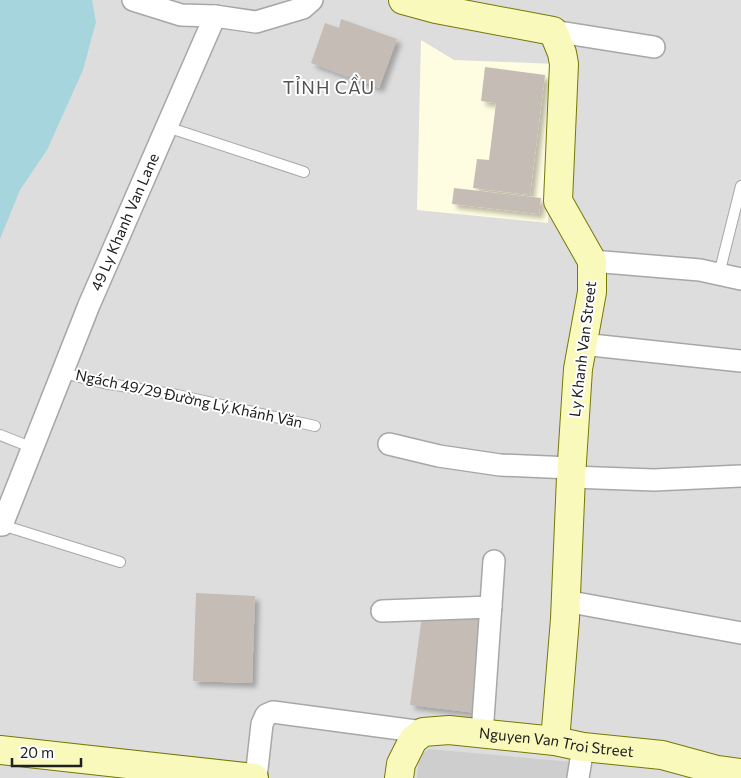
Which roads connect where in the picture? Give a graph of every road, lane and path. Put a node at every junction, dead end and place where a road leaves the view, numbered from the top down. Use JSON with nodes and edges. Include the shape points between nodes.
{"nodes":[{"id":1,"x":133,"y":0,"type":"edge"},
{"id":2,"x":312,"y":0,"type":"edge"},
{"id":3,"x":404,"y":0,"type":"edge"},
{"id":4,"x":438,"y":5,"type":"edge"},
{"id":5,"x":215,"y":16,"type":"junction"},
{"id":6,"x":553,"y":30,"type":"junction"},
{"id":7,"x":654,"y":47,"type":"dead end"},
{"id":8,"x":167,"y":127,"type":"junction"},
{"id":9,"x":304,"y":172,"type":"dead end"},
{"id":10,"x":741,"y":186,"type":"edge"},
{"id":11,"x":592,"y":262,"type":"junction"},
{"id":12,"x":719,"y":274,"type":"junction"},
{"id":13,"x":741,"y":279,"type":"edge"},
{"id":14,"x":582,"y":344,"type":"junction"},
{"id":15,"x":741,"y":361,"type":"edge"},
{"id":16,"x":63,"y":373,"type":"junction"},
{"id":17,"x":315,"y":426,"type":"dead end"},
{"id":18,"x":0,"y":435,"type":"edge"},
{"id":19,"x":389,"y":444,"type":"dead end"},
{"id":20,"x":33,"y":448,"type":"junction"},
{"id":21,"x":571,"y":473,"type":"junction"},
{"id":22,"x":741,"y":476,"type":"edge"},
{"id":23,"x":1,"y":525,"type":"edge"},
{"id":24,"x":120,"y":562,"type":"dead end"},
{"id":25,"x":494,"y":562,"type":"dead end"},
{"id":26,"x":566,"y":601,"type":"junction"},
{"id":27,"x":491,"y":607,"type":"junction"},
{"id":28,"x":382,"y":611,"type":"dead end"},
{"id":29,"x":741,"y":633,"type":"edge"},
{"id":30,"x":423,"y":732,"type":"junction"},
{"id":31,"x":482,"y":734,"type":"junction"},
{"id":32,"x":556,"y":741,"type":"junction"},
{"id":33,"x":583,"y":747,"type":"junction"},
{"id":34,"x":0,"y":750,"type":"edge"},
{"id":35,"x":103,"y":770,"type":"edge"},
{"id":36,"x":741,"y":773,"type":"edge"},
{"id":37,"x":219,"y":776,"type":"edge"},
{"id":38,"x":255,"y":778,"type":"edge"},
{"id":39,"x":399,"y":778,"type":"edge"},
{"id":40,"x":578,"y":778,"type":"edge"}],
"edges":[{"from":1,"to":5,"type":"street","via":[[181,15]]},
{"from":2,"to":5,"type":"street","via":[[304,8],[256,22]]},
{"from":3,"to":4,"type":"main road"},
{"from":4,"to":6,"type":"main road"},
{"from":5,"to":8,"type":"street","name":"49 Ly Khanh Van Lane"},
{"from":6,"to":7,"type":"street"},
{"from":6,"to":11,"type":"main road","name":"Ly Khanh Van Street","via":[[564,64],[558,201]]},
{"from":8,"to":9,"type":"lane"},
{"from":8,"to":16,"type":"street","name":"49 Ly Khanh Van Lane"},
{"from":10,"to":12,"type":"lane"},
{"from":11,"to":12,"type":"street"},
{"from":11,"to":14,"type":"main road","name":"Ly Khanh Van Street","via":[[592,292]]},
{"from":12,"to":13,"type":"street"},
{"from":14,"to":15,"type":"street"},
{"from":14,"to":21,"type":"main road","name":"Ly Khanh Van Street"},
{"from":16,"to":17,"type":"lane","name":"Ngách 49/29 Đường Lý Khánh Văn"},
{"from":16,"to":20,"type":"street","name":"49 Ly Khanh Van Lane"},
{"from":18,"to":20,"type":"lane"},
{"from":19,"to":21,"type":"street","via":[[439,456]]},
{"from":20,"to":23,"type":"street","name":"49 Ly Khanh Van Lane"},
{"from":21,"to":22,"type":"street","via":[[654,480]]},
{"from":21,"to":26,"type":"main road","name":"Ly Khanh Van Street"},
{"from":23,"to":24,"type":"lane"},
{"from":25,"to":27,"type":"street"},
{"from":26,"to":29,"type":"street"},
{"from":26,"to":32,"type":"main road","name":"Ly Khanh Van Street"},
{"from":27,"to":28,"type":"street"},
{"from":27,"to":31,"type":"street"},
{"from":30,"to":31,"type":"main road","name":"Nguyen Van Troi Street","via":[[449,730]]},
{"from":30,"to":38,"type":"street","via":[[273,712],[266,715],[262,724]]},
{"from":30,"to":39,"type":"main road","via":[[413,740],[401,764]]},
{"from":31,"to":32,"type":"main road","name":"Nguyen Van Troi Street"},
{"from":32,"to":33,"type":"main road","name":"Nguyen Van Troi Street"},
{"from":33,"to":36,"type":"main road","name":"Nguyen Van Troi Street","via":[[662,755]]},
{"from":33,"to":40,"type":"street"},
{"from":34,"to":35,"type":"main road"},
{"from":35,"to":37,"type":"main road"},
{"from":37,"to":38,"type":"main road"}]}
